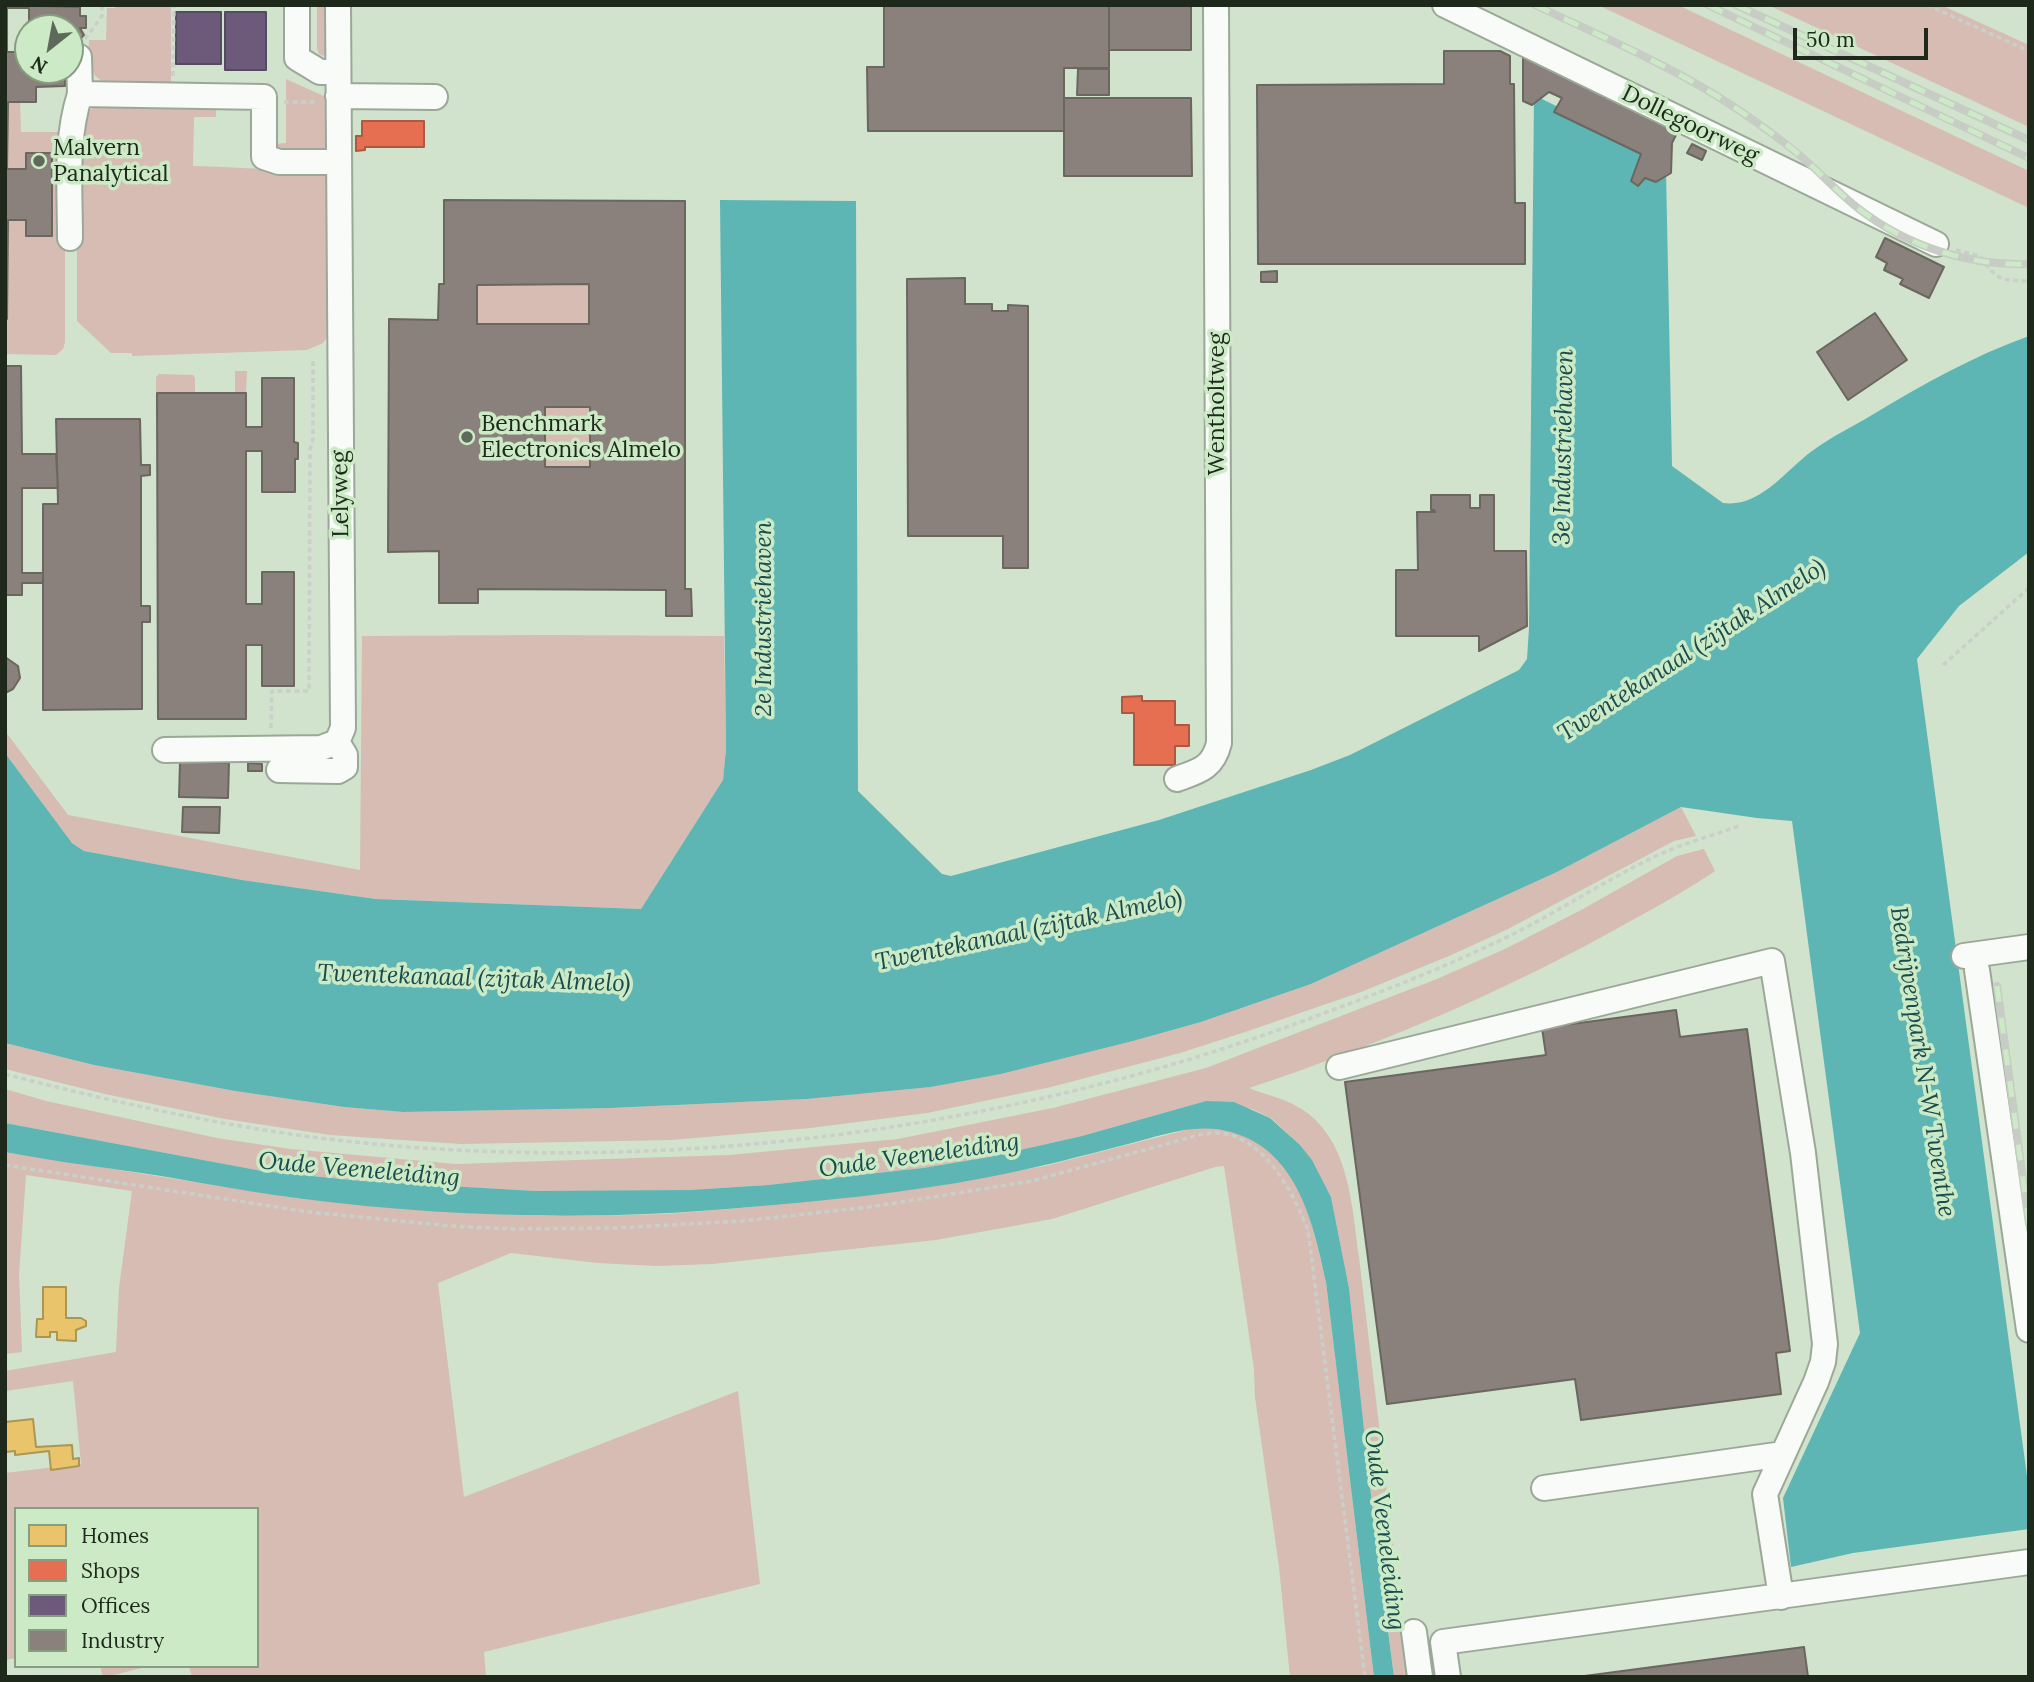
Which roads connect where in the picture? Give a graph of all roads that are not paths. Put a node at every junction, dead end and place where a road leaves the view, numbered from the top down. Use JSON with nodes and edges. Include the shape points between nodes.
{"nodes":[{"id":1,"x":297,"y":5,"type":"edge"},
{"id":2,"x":338,"y":5,"type":"edge"},
{"id":3,"x":1216,"y":5,"type":"edge"},
{"id":4,"x":1445,"y":5,"type":"edge"},
{"id":5,"x":80,"y":84,"type":"edge"},
{"id":6,"x":338,"y":90,"type":"junction"},
{"id":7,"x":80,"y":94,"type":"junction"},
{"id":8,"x":435,"y":97,"type":"dead end"},
{"id":9,"x":338,"y":162,"type":"junction"},
{"id":10,"x":70,"y":239,"type":"dead end"},
{"id":11,"x":1936,"y":244,"type":"road end"},
{"id":12,"x":165,"y":750,"type":"dead end"},
{"id":13,"x":1177,"y":779,"type":"dead end"},
{"id":14,"x":2029,"y":947,"type":"edge"},
{"id":15,"x":1339,"y":1067,"type":"dead end"},
{"id":16,"x":2029,"y":1330,"type":"edge"},
{"id":17,"x":1783,"y":1454,"type":"junction"},
{"id":18,"x":1544,"y":1488,"type":"dead end"},
{"id":19,"x":2029,"y":1562,"type":"edge"},
{"id":20,"x":1781,"y":1597,"type":"junction"},
{"id":21,"x":1414,"y":1632,"type":"dead end"},
{"id":22,"x":1420,"y":1677,"type":"edge"},
{"id":23,"x":1448,"y":1677,"type":"edge"}],
"edges":[{"from":1,"to":6,"type":"street","via":[[297,58]]},
{"from":2,"to":6,"type":"street","name":"Lelyweg"},
{"from":3,"to":13,"type":"street","name":"Wentholtweg","via":[[1219,743],[1215,758],[1207,765]]},
{"from":4,"to":11,"type":"street","name":"Dollegoorweg"},
{"from":5,"to":7,"type":"street"},
{"from":6,"to":8,"type":"street"},
{"from":6,"to":9,"type":"street","name":"Lelyweg"},
{"from":7,"to":9,"type":"street","via":[[264,97],[264,157],[279,162]]},
{"from":7,"to":10,"type":"street","via":[[70,135]]},
{"from":9,"to":12,"type":"street","name":"Lelyweg","via":[[344,728],[337,742],[275,759]]},
{"from":14,"to":16,"type":"street","via":[[1970,963]]},
{"from":15,"to":17,"type":"street","via":[[1772,961],[1803,1153],[1825,1344],[1816,1382]]},
{"from":17,"to":18,"type":"street"},
{"from":17,"to":20,"type":"street","via":[[1764,1503]]},
{"from":19,"to":20,"type":"street"},
{"from":20,"to":23,"type":"street","via":[[1443,1642]]},
{"from":21,"to":22,"type":"street"}]}
